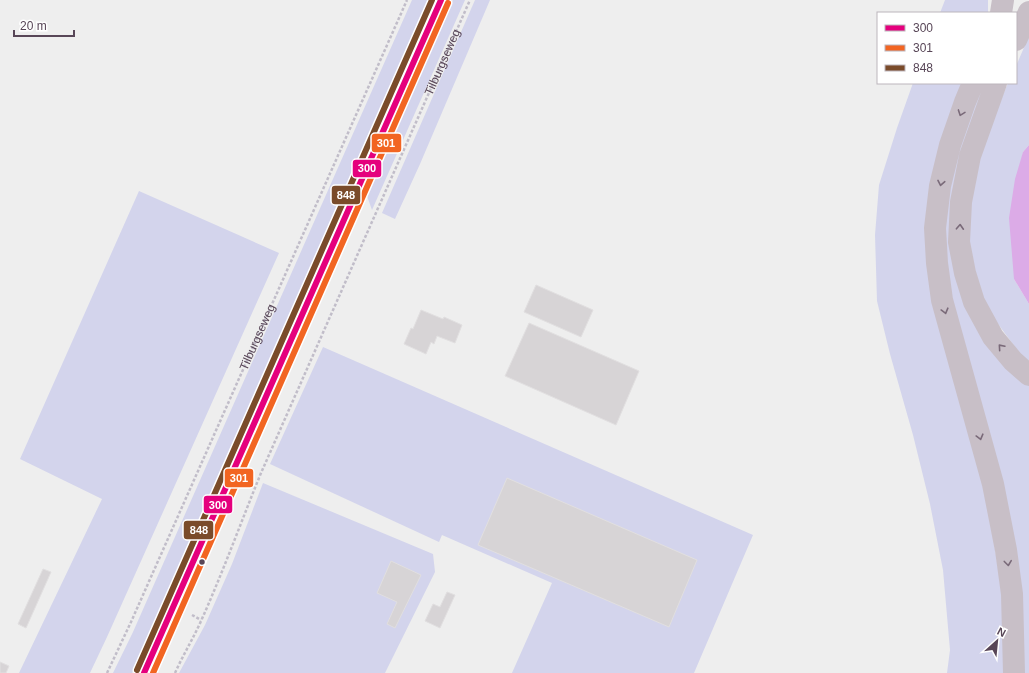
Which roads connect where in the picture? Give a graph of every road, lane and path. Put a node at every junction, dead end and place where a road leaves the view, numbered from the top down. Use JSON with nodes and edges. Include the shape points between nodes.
{"nodes":[{"id":1,"x":407,"y":0,"type":"edge"},
{"id":2,"x":441,"y":0,"type":"edge"},
{"id":3,"x":470,"y":0,"type":"edge"},
{"id":4,"x":1003,"y":0,"type":"edge"},
{"id":5,"x":1001,"y":12,"type":"edge"},
{"id":6,"x":1029,"y":12,"type":"edge"},
{"id":7,"x":1017,"y":38,"type":"edge"},
{"id":8,"x":973,"y":84,"type":"edge"},
{"id":9,"x":996,"y":84,"type":"edge"},
{"id":10,"x":1029,"y":375,"type":"edge"},
{"id":11,"x":192,"y":615,"type":"dead end"},
{"id":12,"x":202,"y":620,"type":"junction"},
{"id":13,"x":106,"y":673,"type":"edge"},
{"id":14,"x":144,"y":673,"type":"edge"},
{"id":15,"x":175,"y":673,"type":"edge"},
{"id":16,"x":1014,"y":673,"type":"edge"}],
"edges":[{"from":1,"to":13,"type":"path","name":"Tilburgseweg"},
{"from":2,"to":14,"type":"street"},
{"from":3,"to":12,"type":"path","name":"Tilburgseweg","via":[[264,466]]},
{"from":4,"to":5,"type":"highway"},
{"from":6,"to":7,"type":"highway"},
{"from":8,"to":16,"type":"highway","one_way":true,"via":[[950,145],[940,186],[935,228],[937,263],[942,300],[993,484],[1006,550],[1012,594]]},
{"from":10,"to":9,"type":"highway","one_way":true,"via":[[993,337],[974,302],[959,242],[961,202],[970,156]]},
{"from":11,"to":12,"type":"path"},
{"from":12,"to":15,"type":"path","name":"Tilburgseweg"}]}
